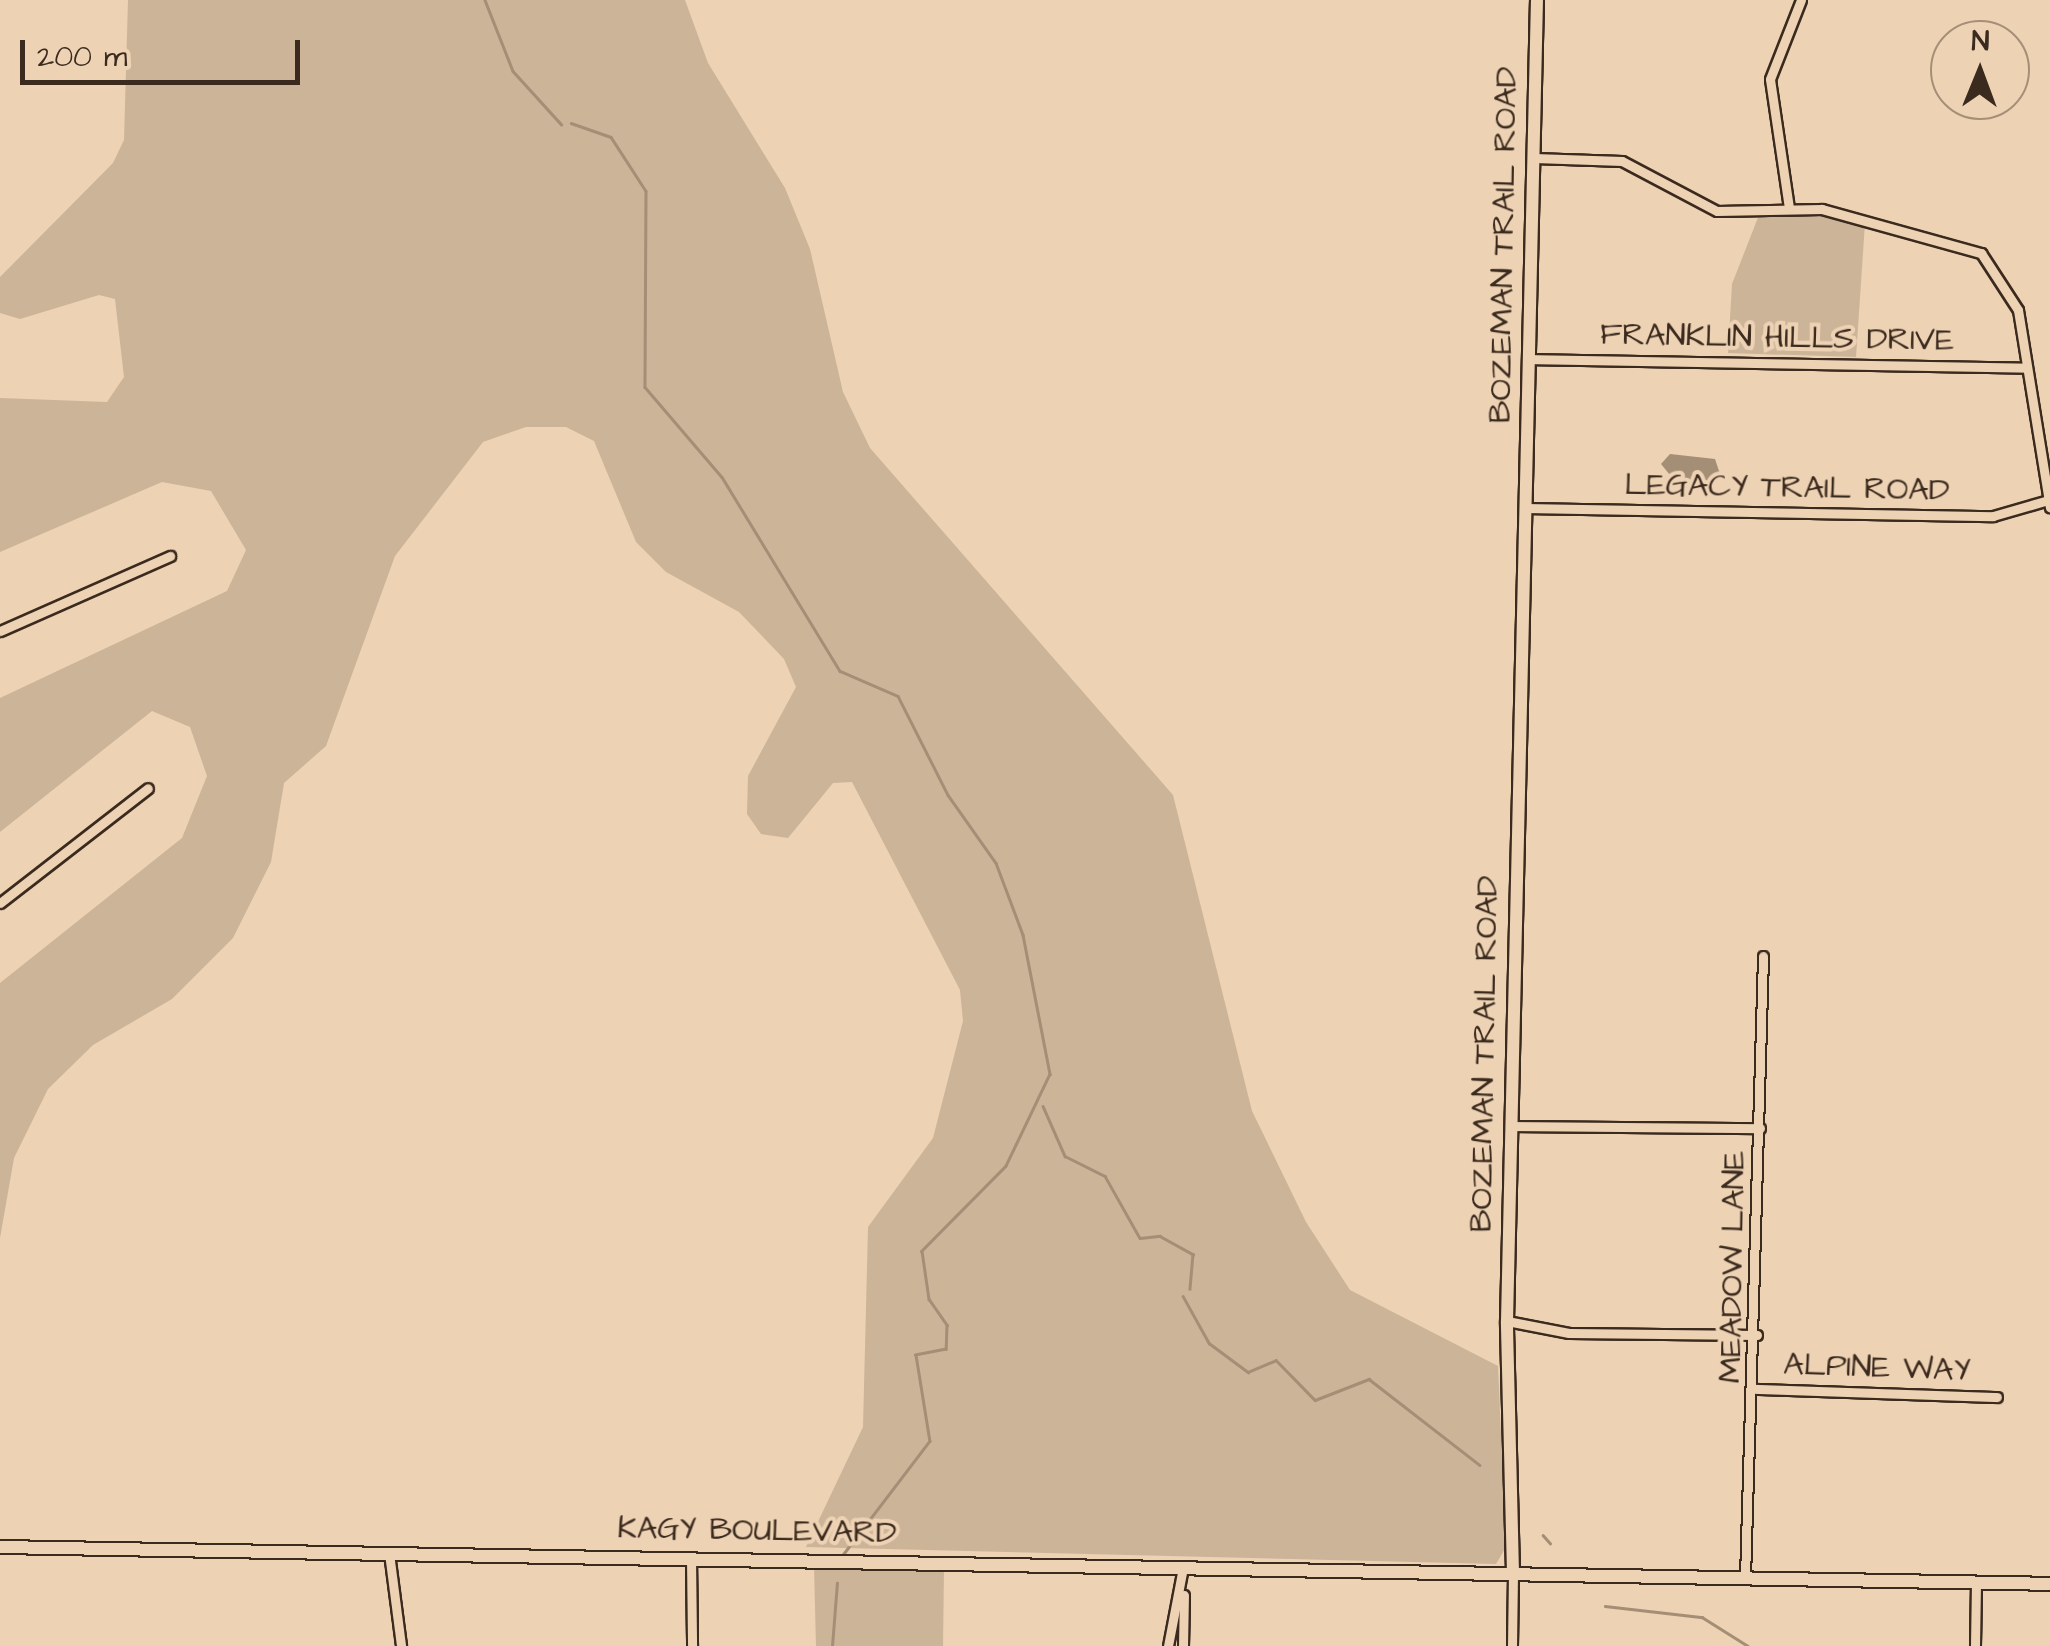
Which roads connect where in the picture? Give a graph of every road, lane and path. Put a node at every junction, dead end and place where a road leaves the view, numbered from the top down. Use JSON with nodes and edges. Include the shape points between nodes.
{"nodes":[{"id":1,"x":1537,"y":0,"type":"edge"},
{"id":2,"x":1801,"y":0,"type":"edge"},
{"id":3,"x":1534,"y":158,"type":"junction"},
{"id":4,"x":1789,"y":208,"type":"junction"},
{"id":5,"x":1528,"y":359,"type":"junction"},
{"id":6,"x":2026,"y":368,"type":"junction"},
{"id":7,"x":2048,"y":504,"type":"edge"},
{"id":8,"x":1524,"y":508,"type":"junction"},
{"id":9,"x":170,"y":556,"type":"dead end"},
{"id":10,"x":0,"y":630,"type":"edge"},
{"id":11,"x":148,"y":788,"type":"dead end"},
{"id":12,"x":0,"y":903,"type":"edge"},
{"id":13,"x":1763,"y":956,"type":"dead end"},
{"id":14,"x":1512,"y":1126,"type":"junction"},
{"id":15,"x":1760,"y":1128,"type":"junction"},
{"id":16,"x":1507,"y":1321,"type":"junction"},
{"id":17,"x":1757,"y":1334,"type":"junction"},
{"id":18,"x":1756,"y":1389,"type":"junction"},
{"id":19,"x":1997,"y":1397,"type":"dead end"},
{"id":20,"x":0,"y":1547,"type":"edge"},
{"id":21,"x":389,"y":1553,"type":"junction"},
{"id":22,"x":692,"y":1558,"type":"junction"},
{"id":23,"x":1183,"y":1567,"type":"junction"},
{"id":24,"x":1513,"y":1573,"type":"junction"},
{"id":25,"x":1745,"y":1578,"type":"junction"},
{"id":26,"x":1976,"y":1582,"type":"junction"},
{"id":27,"x":2050,"y":1584,"type":"edge"},
{"id":28,"x":1183,"y":1592,"type":"junction"},
{"id":29,"x":401,"y":1646,"type":"edge"},
{"id":30,"x":692,"y":1646,"type":"edge"},
{"id":31,"x":1168,"y":1646,"type":"edge"},
{"id":32,"x":1183,"y":1646,"type":"edge"},
{"id":33,"x":1512,"y":1646,"type":"edge"},
{"id":34,"x":1975,"y":1646,"type":"edge"}],
"edges":[{"from":1,"to":3,"type":"main road","name":"BOZEMAN TRAIL ROAD"},
{"from":2,"to":4,"type":"street","via":[[1770,79]]},
{"from":3,"to":4,"type":"street","via":[[1637,165],[1718,211]]},
{"from":3,"to":5,"type":"main road","name":"BOZEMAN TRAIL ROAD"},
{"from":4,"to":6,"type":"street","via":[[1851,214],[1981,253],[2014,294]]},
{"from":5,"to":6,"type":"street","name":"FRANKLIN HILLS DRIVE"},
{"from":5,"to":8,"type":"main road","name":"BOZEMAN TRAIL ROAD"},
{"from":6,"to":7,"type":"street"},
{"from":7,"to":8,"type":"street","name":"LEGACY TRAIL ROAD","via":[[1993,516]]},
{"from":8,"to":14,"type":"main road","name":"BOZEMAN TRAIL ROAD"},
{"from":9,"to":10,"type":"street"},
{"from":11,"to":12,"type":"street"},
{"from":13,"to":15,"type":"street","name":"MEADOW LANE"},
{"from":14,"to":15,"type":"street"},
{"from":14,"to":16,"type":"main road","name":"BOZEMAN TRAIL ROAD"},
{"from":15,"to":17,"type":"street","name":"MEADOW LANE"},
{"from":16,"to":17,"type":"street","name":"ALPINE WAY","via":[[1570,1333]]},
{"from":16,"to":24,"type":"main road","name":"BOZEMAN TRAIL ROAD"},
{"from":17,"to":18,"type":"street","name":"MEADOW LANE"},
{"from":18,"to":19,"type":"street","name":"ALPINE WAY"},
{"from":18,"to":25,"type":"street","name":"MEADOW LANE"},
{"from":20,"to":21,"type":"main road","name":"KAGY BOULEVARD"},
{"from":21,"to":22,"type":"main road","name":"KAGY BOULEVARD"},
{"from":21,"to":29,"type":"street"},
{"from":22,"to":23,"type":"main road","name":"KAGY BOULEVARD"},
{"from":22,"to":30,"type":"street"},
{"from":23,"to":24,"type":"main road","name":"KAGY BOULEVARD"},
{"from":23,"to":28,"type":"street"},
{"from":24,"to":25,"type":"main road"},
{"from":24,"to":33,"type":"street"},
{"from":25,"to":26,"type":"main road"},
{"from":26,"to":27,"type":"main road"},
{"from":26,"to":34,"type":"street"},
{"from":28,"to":31,"type":"street"},
{"from":28,"to":32,"type":"street"}]}
